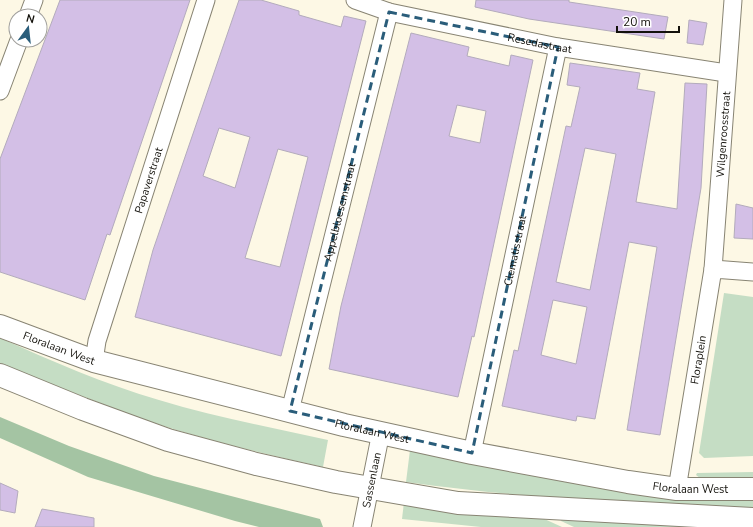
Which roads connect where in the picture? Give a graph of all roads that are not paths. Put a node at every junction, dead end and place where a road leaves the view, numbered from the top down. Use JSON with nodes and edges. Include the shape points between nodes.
{"nodes":[{"id":1,"x":206,"y":0,"type":"edge"},
{"id":2,"x":356,"y":0,"type":"edge"},
{"id":3,"x":733,"y":0,"type":"edge"},
{"id":4,"x":389,"y":12,"type":"junction"},
{"id":5,"x":558,"y":46,"type":"junction"},
{"id":6,"x":16,"y":48,"type":"edge"},
{"id":7,"x":726,"y":73,"type":"junction"},
{"id":8,"x":0,"y":91,"type":"edge"},
{"id":9,"x":713,"y":269,"type":"junction"},
{"id":10,"x":753,"y":272,"type":"edge"},
{"id":11,"x":0,"y":326,"type":"edge"},
{"id":12,"x":94,"y":361,"type":"junction"},
{"id":13,"x":0,"y":375,"type":"edge"},
{"id":14,"x":290,"y":412,"type":"junction"},
{"id":15,"x":381,"y":432,"type":"junction"},
{"id":16,"x":472,"y":454,"type":"junction"},
{"id":17,"x":370,"y":488,"type":"junction"},
{"id":18,"x":677,"y":489,"type":"junction"},
{"id":19,"x":753,"y":489,"type":"edge"},
{"id":20,"x":753,"y":519,"type":"edge"},
{"id":21,"x":362,"y":527,"type":"edge"}],
"edges":[{"from":1,"to":12,"type":"street","name":"Papaverstraat","via":[[97,341]]},
{"from":2,"to":4,"type":"street","name":"Resedastraat"},
{"from":3,"to":7,"type":"street","name":"Wilgenroosstraat"},
{"from":4,"to":5,"type":"street","name":"Resedastraat"},
{"from":4,"to":14,"type":"street","name":"Appelbloesemstraat"},
{"from":5,"to":7,"type":"street","name":"Resedastraat"},
{"from":5,"to":16,"type":"street","name":"Clematisstraat"},
{"from":6,"to":8,"type":"street"},
{"from":7,"to":9,"type":"street","name":"Wilgenroosstraat"},
{"from":9,"to":10,"type":"street"},
{"from":9,"to":18,"type":"street","name":"Floraplein"},
{"from":11,"to":12,"type":"main road","name":"Floralaan West"},
{"from":12,"to":14,"type":"main road","name":"Floralaan West"},
{"from":13,"to":17,"type":"main road","via":[[168,440],[256,464]]},
{"from":14,"to":15,"type":"main road","name":"Floralaan West"},
{"from":15,"to":16,"type":"main road","name":"Floralaan West"},
{"from":15,"to":17,"type":"street","name":"Sassenlaan"},
{"from":16,"to":18,"type":"main road","name":"Floralaan West"},
{"from":17,"to":20,"type":"main road","via":[[458,503]]},
{"from":17,"to":21,"type":"street","name":"Sassenlaan"},
{"from":18,"to":19,"type":"main road","name":"Floralaan West"}]}
